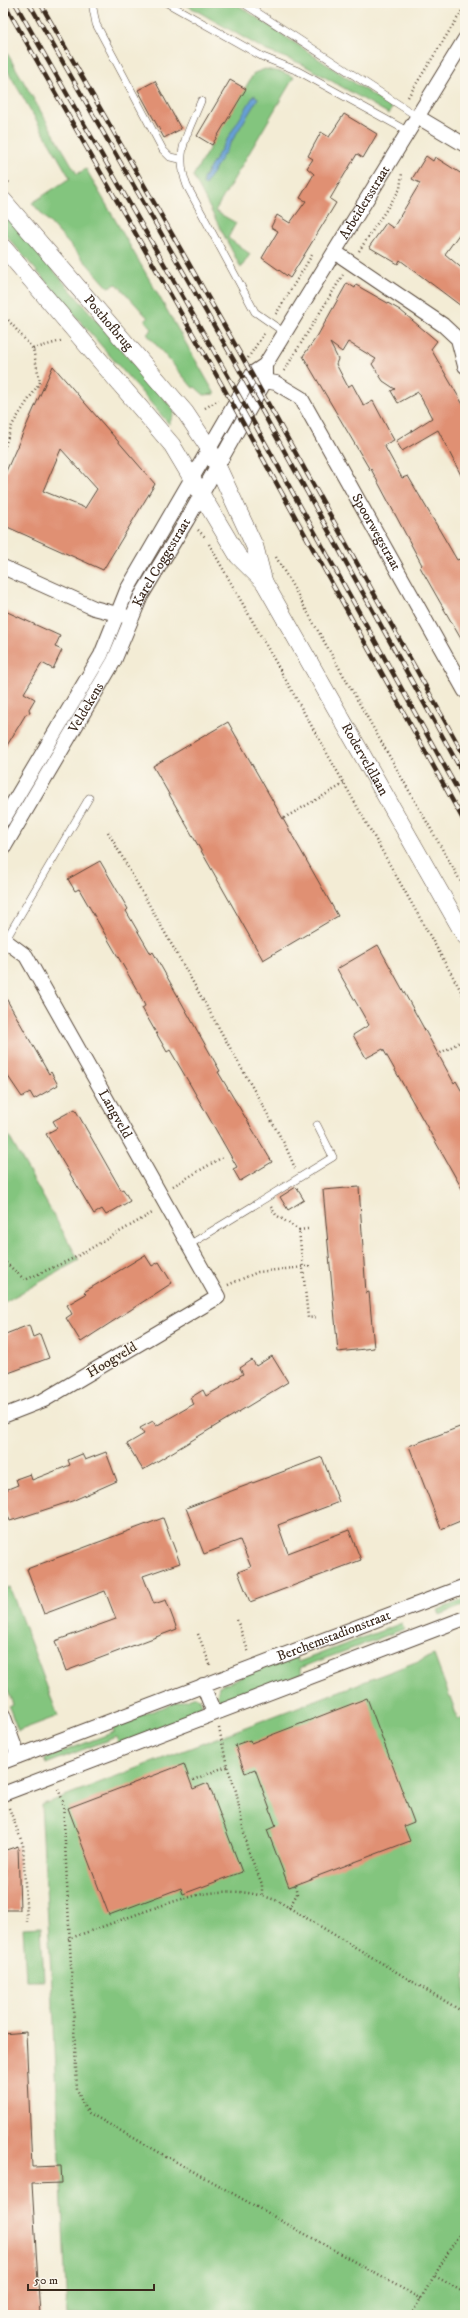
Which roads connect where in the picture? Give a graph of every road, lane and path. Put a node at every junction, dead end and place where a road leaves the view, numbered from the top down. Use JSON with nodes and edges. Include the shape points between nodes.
{"nodes":[{"id":1,"x":92,"y":3,"type":"edge"},
{"id":2,"x":167,"y":3,"type":"edge"},
{"id":3,"x":243,"y":3,"type":"edge"},
{"id":4,"x":465,"y":6,"type":"edge"},
{"id":5,"x":465,"y":40,"type":"edge"},
{"id":6,"x":201,"y":101,"type":"dead end"},
{"id":7,"x":402,"y":108,"type":"junction"},
{"id":8,"x":418,"y":117,"type":"junction"},
{"id":9,"x":409,"y":132,"type":"junction"},
{"id":10,"x":465,"y":145,"type":"edge"},
{"id":11,"x":180,"y":159,"type":"junction"},
{"id":12,"x":403,"y":166,"type":"dead end"},
{"id":13,"x":3,"y":200,"type":"edge"},
{"id":14,"x":3,"y":247,"type":"edge"},
{"id":15,"x":316,"y":249,"type":"dead end"},
{"id":16,"x":335,"y":252,"type":"junction"},
{"id":17,"x":351,"y":262,"type":"junction"},
{"id":18,"x":3,"y":314,"type":"edge"},
{"id":19,"x":270,"y":324,"type":"junction"},
{"id":20,"x":285,"y":332,"type":"junction"},
{"id":21,"x":68,"y":339,"type":"dead end"},
{"id":22,"x":462,"y":339,"type":"edge"},
{"id":23,"x":32,"y":349,"type":"junction"},
{"id":24,"x":265,"y":365,"type":"junction"},
{"id":25,"x":465,"y":366,"type":"edge"},
{"id":26,"x":271,"y":382,"type":"junction"},
{"id":27,"x":209,"y":448,"type":"junction"},
{"id":28,"x":3,"y":452,"type":"edge"},
{"id":29,"x":217,"y":466,"type":"junction"},
{"id":30,"x":192,"y":477,"type":"junction"},
{"id":31,"x":201,"y":494,"type":"junction"},
{"id":32,"x":187,"y":520,"type":"junction"},
{"id":33,"x":3,"y":567,"type":"edge"},
{"id":34,"x":264,"y":582,"type":"junction"},
{"id":35,"x":117,"y":614,"type":"junction"},
{"id":36,"x":132,"y":618,"type":"junction"},
{"id":37,"x":328,"y":647,"type":"dead end"},
{"id":38,"x":464,"y":688,"type":"edge"},
{"id":39,"x":344,"y":784,"type":"junction"},
{"id":40,"x":23,"y":786,"type":"junction"},
{"id":41,"x":36,"y":794,"type":"junction"},
{"id":42,"x":89,"y":798,"type":"dead end"},
{"id":43,"x":284,"y":818,"type":"dead end"},
{"id":44,"x":3,"y":820,"type":"edge"},
{"id":45,"x":108,"y":832,"type":"dead end"},
{"id":46,"x":3,"y":849,"type":"edge"},
{"id":47,"x":465,"y":889,"type":"edge"},
{"id":48,"x":465,"y":936,"type":"edge"},
{"id":49,"x":4,"y":940,"type":"edge"},
{"id":50,"x":465,"y":998,"type":"edge"},
{"id":51,"x":465,"y":1039,"type":"edge"},
{"id":52,"x":438,"y":1054,"type":"dead end"},
{"id":53,"x":317,"y":1125,"type":"dead end"},
{"id":54,"x":223,"y":1157,"type":"dead end"},
{"id":55,"x":300,"y":1178,"type":"junction"},
{"id":56,"x":265,"y":1198,"type":"junction"},
{"id":57,"x":164,"y":1199,"type":"junction"},
{"id":58,"x":308,"y":1229,"type":"dead end"},
{"id":59,"x":299,"y":1230,"type":"junction"},
{"id":60,"x":189,"y":1245,"type":"junction"},
{"id":61,"x":3,"y":1260,"type":"edge"},
{"id":62,"x":312,"y":1266,"type":"dead end"},
{"id":63,"x":303,"y":1267,"type":"junction"},
{"id":64,"x":216,"y":1294,"type":"junction"},
{"id":65,"x":317,"y":1317,"type":"dead end"},
{"id":66,"x":3,"y":1416,"type":"edge"},
{"id":67,"x":465,"y":1586,"type":"edge"},
{"id":68,"x":465,"y":1618,"type":"edge"},
{"id":69,"x":237,"y":1620,"type":"dead end"},
{"id":70,"x":198,"y":1634,"type":"dead end"},
{"id":71,"x":250,"y":1654,"type":"dead end"},
{"id":72,"x":212,"y":1668,"type":"dead end"},
{"id":73,"x":203,"y":1685,"type":"junction"},
{"id":74,"x":214,"y":1713,"type":"junction"},
{"id":75,"x":3,"y":1715,"type":"edge"},
{"id":76,"x":18,"y":1756,"type":"junction"},
{"id":77,"x":3,"y":1762,"type":"edge"},
{"id":78,"x":227,"y":1766,"type":"junction"},
{"id":79,"x":53,"y":1775,"type":"junction"},
{"id":80,"x":193,"y":1780,"type":"dead end"},
{"id":81,"x":5,"y":1800,"type":"edge"},
{"id":82,"x":295,"y":1885,"type":"dead end"},
{"id":83,"x":262,"y":1895,"type":"junction"},
{"id":84,"x":290,"y":1908,"type":"junction"},
{"id":85,"x":27,"y":1922,"type":"dead end"},
{"id":86,"x":68,"y":1939,"type":"junction"},
{"id":87,"x":465,"y":2013,"type":"edge"},
{"id":88,"x":465,"y":2224,"type":"edge"},
{"id":89,"x":435,"y":2276,"type":"junction"},
{"id":90,"x":465,"y":2293,"type":"edge"},
{"id":91,"x":421,"y":2299,"type":"junction"},
{"id":92,"x":411,"y":2315,"type":"edge"}],
"edges":[{"from":1,"to":11,"type":"lane","via":[[96,24],[163,150],[170,157]]},
{"from":2,"to":9,"type":"lane","via":[[263,57],[298,71]]},
{"from":3,"to":7,"type":"lane"},
{"from":4,"to":7,"type":"path"},
{"from":5,"to":8,"type":"street","name":"Arbeidersstraat"},
{"from":6,"to":11,"type":"lane","via":[[183,143]]},
{"from":7,"to":8,"type":"lane"},
{"from":8,"to":9,"type":"street","name":"Arbeidersstraat"},
{"from":8,"to":10,"type":"street"},
{"from":9,"to":16,"type":"street","name":"Arbeidersstraat"},
{"from":11,"to":19,"type":"lane","via":[[187,186],[255,312]]},
{"from":12,"to":17,"type":"path","via":[[400,189]]},
{"from":13,"to":27,"type":"street","name":"Posthofbrug","via":[[185,412]]},
{"from":14,"to":30,"type":"street","via":[[172,445]]},
{"from":15,"to":19,"type":"path"},
{"from":16,"to":17,"type":"street"},
{"from":16,"to":20,"type":"street","name":"Arbeidersstraat"},
{"from":17,"to":22,"type":"street"},
{"from":17,"to":26,"type":"path"},
{"from":18,"to":23,"type":"path"},
{"from":19,"to":20,"type":"lane"},
{"from":20,"to":24,"type":"street","name":"Arbeidersstraat"},
{"from":21,"to":23,"type":"path"},
{"from":22,"to":25,"type":"street"},
{"from":23,"to":28,"type":"path","via":[[40,382],[12,425]]},
{"from":24,"to":26,"type":"street"},
{"from":24,"to":27,"type":"street","name":"Arbeidersstraat","via":[[252,373]]},
{"from":26,"to":29,"type":"street","name":"Karel Coggestraat"},
{"from":26,"to":38,"type":"street","name":"Spoorwegstraat","via":[[301,398]]},
{"from":27,"to":29,"type":"street","name":"Roderveldlaan"},
{"from":27,"to":30,"type":"street","name":"Karel Coggestraat"},
{"from":29,"to":31,"type":"street","name":"Karel Coggestraat"},
{"from":29,"to":34,"type":"street","name":"Roderveldlaan","via":[[255,547]]},
{"from":30,"to":31,"type":"street","name":"Roderveldlaan"},
{"from":30,"to":35,"type":"street","name":"Karel Coggestraat","via":[[127,590]]},
{"from":31,"to":32,"type":"street","name":"Karel Coggestraat"},
{"from":31,"to":34,"type":"street","name":"Roderveldlaan","via":[[238,556]]},
{"from":32,"to":36,"type":"street","name":"Karel Coggestraat","via":[[141,596]]},
{"from":32,"to":39,"type":"path","via":[[205,537]]},
{"from":33,"to":35,"type":"street","name":"Karel Coggestraat","via":[[94,608]]},
{"from":34,"to":48,"type":"street","name":"Roderveldlaan"},
{"from":35,"to":36,"type":"street","name":"Karel Coggestraat"},
{"from":35,"to":40,"type":"street","name":"Veldekens","via":[[101,655]]},
{"from":36,"to":41,"type":"street","name":"Veldekens","via":[[114,661]]},
{"from":37,"to":47,"type":"path","name":"Roderveldlaan"},
{"from":39,"to":43,"type":"path"},
{"from":39,"to":50,"type":"path"},
{"from":40,"to":41,"type":"street"},
{"from":40,"to":44,"type":"street","name":"Veldekens"},
{"from":41,"to":46,"type":"street","name":"Veldekens"},
{"from":42,"to":49,"type":"lane"},
{"from":45,"to":55,"type":"path","via":[[285,1145]]},
{"from":49,"to":57,"type":"street","name":"Langveld","via":[[26,956]]},
{"from":51,"to":52,"type":"path"},
{"from":53,"to":55,"type":"lane","via":[[333,1157]]},
{"from":54,"to":57,"type":"path"},
{"from":55,"to":56,"type":"lane"},
{"from":56,"to":59,"type":"path","via":[[276,1215]]},
{"from":56,"to":60,"type":"lane"},
{"from":57,"to":60,"type":"street","name":"Langveld"},
{"from":57,"to":61,"type":"path","via":[[74,1258],[25,1280]]},
{"from":58,"to":59,"type":"path"},
{"from":59,"to":63,"type":"path"},
{"from":60,"to":64,"type":"street","name":"Langveld"},
{"from":62,"to":63,"type":"path"},
{"from":63,"to":64,"type":"path","via":[[258,1272]]},
{"from":63,"to":65,"type":"path","via":[[308,1318]]},
{"from":64,"to":66,"type":"street","name":"Hoogveld","via":[[44,1400]]},
{"from":67,"to":73,"type":"street","name":"Berchemstadionstraat"},
{"from":68,"to":74,"type":"street"},
{"from":69,"to":71,"type":"path"},
{"from":70,"to":72,"type":"path"},
{"from":73,"to":74,"type":"street"},
{"from":73,"to":76,"type":"street","name":"Berchemstadionstraat"},
{"from":74,"to":78,"type":"path"},
{"from":74,"to":79,"type":"street"},
{"from":75,"to":76,"type":"street"},
{"from":76,"to":77,"type":"street","name":"Berchemstadionstraat"},
{"from":78,"to":80,"type":"path"},
{"from":78,"to":83,"type":"path","via":[[236,1791],[247,1848],[262,1884]]},
{"from":79,"to":81,"type":"street"},
{"from":79,"to":86,"type":"path","via":[[63,1801]]},
{"from":81,"to":85,"type":"path","via":[[23,1845]]},
{"from":82,"to":84,"type":"path","via":[[296,1894]]},
{"from":83,"to":84,"type":"path"},
{"from":83,"to":86,"type":"path","via":[[225,1891],[197,1894]]},
{"from":84,"to":87,"type":"path"},
{"from":86,"to":91,"type":"path","via":[[76,2089],[82,2105],[89,2113]]},
{"from":88,"to":89,"type":"path"},
{"from":89,"to":90,"type":"path"},
{"from":89,"to":91,"type":"path"},
{"from":91,"to":92,"type":"path"}]}
